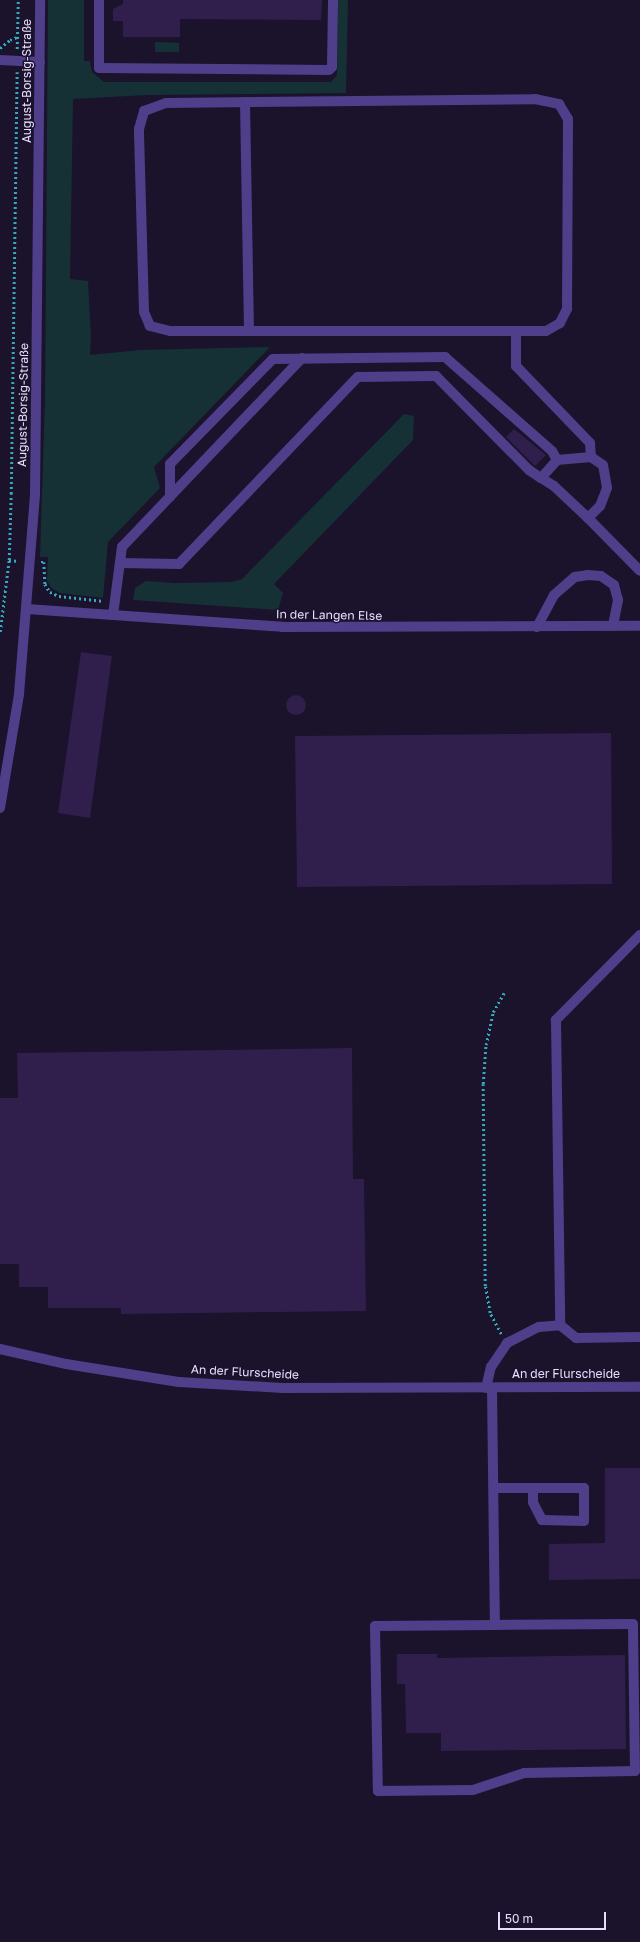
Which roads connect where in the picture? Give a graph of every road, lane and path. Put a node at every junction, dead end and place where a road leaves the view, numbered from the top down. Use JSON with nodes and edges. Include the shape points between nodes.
{"nodes":[{"id":1,"x":18,"y":0,"type":"edge"},
{"id":2,"x":40,"y":0,"type":"edge"},
{"id":3,"x":99,"y":0,"type":"edge"},
{"id":4,"x":333,"y":0,"type":"edge"},
{"id":5,"x":17,"y":37,"type":"junction"},
{"id":6,"x":0,"y":49,"type":"edge"},
{"id":7,"x":0,"y":60,"type":"edge"},
{"id":8,"x":18,"y":60,"type":"junction"},
{"id":9,"x":40,"y":62,"type":"junction"},
{"id":10,"x":245,"y":102,"type":"junction"},
{"id":11,"x":249,"y":331,"type":"junction"},
{"id":12,"x":516,"y":331,"type":"junction"},
{"id":13,"x":302,"y":358,"type":"junction"},
{"id":14,"x":591,"y":458,"type":"junction"},
{"id":15,"x":557,"y":460,"type":"junction"},
{"id":16,"x":541,"y":478,"type":"junction"},
{"id":17,"x":170,"y":497,"type":"junction"},
{"id":18,"x":588,"y":518,"type":"junction"},
{"id":19,"x":9,"y":560,"type":"junction"},
{"id":20,"x":31,"y":562,"type":"junction"},
{"id":21,"x":120,"y":563,"type":"junction"},
{"id":22,"x":640,"y":571,"type":"edge"},
{"id":23,"x":115,"y":602,"type":"junction"},
{"id":24,"x":28,"y":609,"type":"junction"},
{"id":25,"x":114,"y":615,"type":"junction"},
{"id":26,"x":613,"y":626,"type":"junction"},
{"id":27,"x":635,"y":626,"type":"edge"},
{"id":28,"x":537,"y":627,"type":"junction"},
{"id":29,"x":0,"y":632,"type":"edge"},
{"id":30,"x":0,"y":808,"type":"edge"},
{"id":31,"x":640,"y":935,"type":"edge"},
{"id":32,"x":504,"y":993,"type":"dead end"},
{"id":33,"x":560,"y":1325,"type":"junction"},
{"id":34,"x":640,"y":1337,"type":"edge"},
{"id":35,"x":507,"y":1343,"type":"junction"},
{"id":36,"x":0,"y":1349,"type":"edge"},
{"id":37,"x":640,"y":1387,"type":"edge"},
{"id":38,"x":489,"y":1388,"type":"junction"},
{"id":39,"x":494,"y":1488,"type":"junction"},
{"id":40,"x":533,"y":1488,"type":"junction"},
{"id":41,"x":495,"y":1625,"type":"junction"}],
"edges":[{"from":1,"to":5,"type":"path"},
{"from":2,"to":9,"type":"street","name":"August-Borsig-Straße"},
{"from":3,"to":4,"type":"street","via":[[99,68],[329,70],[332,68]]},
{"from":5,"to":6,"type":"path"},
{"from":5,"to":8,"type":"path"},
{"from":7,"to":8,"type":"street"},
{"from":8,"to":9,"type":"street"},
{"from":8,"to":19,"type":"path"},
{"from":9,"to":20,"type":"street","name":"August-Borsig-Straße","via":[[35,494]]},
{"from":10,"to":11,"type":"street"},
{"from":10,"to":11,"type":"street","via":[[166,103],[144,111],[139,129],[144,312],[150,326],[170,331]]},
{"from":10,"to":12,"type":"street","via":[[535,99],[559,104],[568,119],[567,309],[560,323],[546,331]]},
{"from":11,"to":12,"type":"street"},
{"from":12,"to":14,"type":"street","via":[[516,366],[590,443]]},
{"from":13,"to":15,"type":"street","via":[[445,357],[552,451]]},
{"from":13,"to":17,"type":"street"},
{"from":13,"to":17,"type":"street","via":[[273,359],[170,464]]},
{"from":14,"to":15,"type":"street"},
{"from":14,"to":18,"type":"street","via":[[603,465],[607,488],[600,506]]},
{"from":15,"to":16,"type":"street"},
{"from":16,"to":18,"type":"street","via":[[554,486]]},
{"from":16,"to":21,"type":"street","via":[[529,470],[436,376],[358,376],[179,564]]},
{"from":17,"to":21,"type":"street","via":[[122,547]]},
{"from":18,"to":22,"type":"street"},
{"from":19,"to":20,"type":"path"},
{"from":19,"to":29,"type":"path"},
{"from":20,"to":23,"type":"path","via":[[44,562],[45,584],[50,592],[59,596]]},
{"from":20,"to":24,"type":"street","name":"August-Borsig-Straße"},
{"from":21,"to":23,"type":"street"},
{"from":23,"to":25,"type":"street"},
{"from":24,"to":25,"type":"street","name":"In der Langen Else"},
{"from":24,"to":30,"type":"street","name":"August-Borsig-Straße","via":[[19,694]]},
{"from":25,"to":28,"type":"street","name":"In der Langen Else","via":[[282,627]]},
{"from":26,"to":27,"type":"street","name":"In der Langen Else"},
{"from":26,"to":28,"type":"street","name":"In der Langen Else"},
{"from":26,"to":28,"type":"street","via":[[618,600],[614,585],[601,576],[588,575],[575,577],[554,595]]},
{"from":31,"to":33,"type":"street","via":[[556,1020]]},
{"from":32,"to":35,"type":"path","via":[[493,1012],[486,1045],[483,1084],[484,1259],[489,1307]]},
{"from":33,"to":34,"type":"street","via":[[576,1338]]},
{"from":33,"to":35,"type":"street","via":[[540,1328]]},
{"from":35,"to":38,"type":"street","via":[[491,1367]]},
{"from":36,"to":38,"type":"street","name":"An der Flurscheide","via":[[73,1365],[179,1382],[283,1388]]},
{"from":37,"to":38,"type":"street","name":"An der Flurscheide"},
{"from":38,"to":39,"type":"street"},
{"from":39,"to":40,"type":"street"},
{"from":39,"to":41,"type":"street"},
{"from":40,"to":40,"type":"street","via":[[584,1488],[584,1521],[542,1520],[533,1502]]},
{"from":41,"to":41,"type":"street","via":[[633,1624],[634,1771],[524,1772],[473,1790],[378,1791],[375,1626]]}]}
